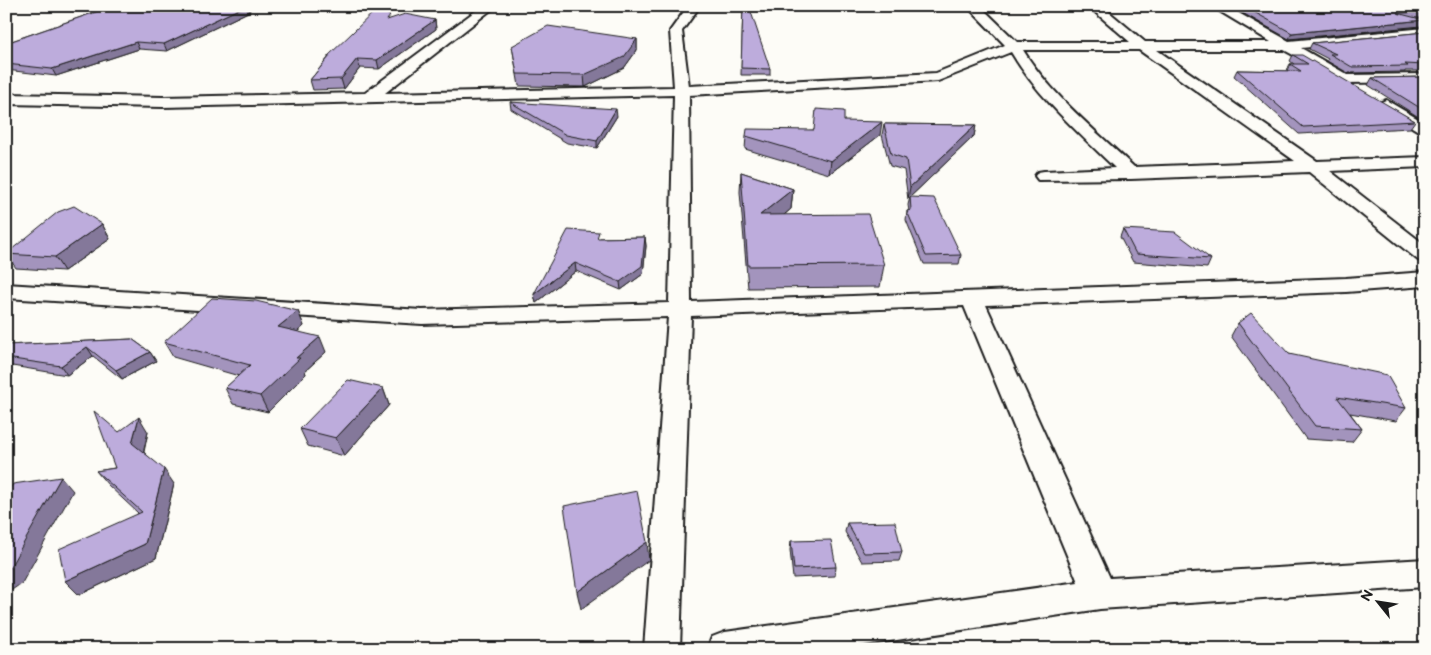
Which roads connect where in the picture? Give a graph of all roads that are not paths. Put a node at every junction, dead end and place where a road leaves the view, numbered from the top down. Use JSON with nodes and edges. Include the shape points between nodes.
{"nodes":[{"id":1,"x":490,"y":6,"type":"edge"},
{"id":2,"x":694,"y":6,"type":"edge"},
{"id":3,"x":973,"y":6,"type":"edge"},
{"id":4,"x":1094,"y":6,"type":"edge"},
{"id":5,"x":1217,"y":6,"type":"edge"},
{"id":6,"x":1425,"y":32,"type":"edge"},
{"id":7,"x":1142,"y":45,"type":"junction"},
{"id":8,"x":1014,"y":46,"type":"junction"},
{"id":9,"x":1283,"y":46,"type":"junction"},
{"id":10,"x":1425,"y":78,"type":"edge"},
{"id":11,"x":1344,"y":79,"type":"junction"},
{"id":12,"x":682,"y":90,"type":"junction"},
{"id":13,"x":370,"y":97,"type":"junction"},
{"id":14,"x":6,"y":99,"type":"edge"},
{"id":15,"x":1425,"y":130,"type":"edge"},
{"id":16,"x":1425,"y":162,"type":"edge"},
{"id":17,"x":1314,"y":166,"type":"junction"},
{"id":18,"x":1131,"y":174,"type":"junction"},
{"id":19,"x":1044,"y":176,"type":"dead end"},
{"id":20,"x":1425,"y":256,"type":"edge"},
{"id":21,"x":1425,"y":279,"type":"edge"},
{"id":22,"x":6,"y":291,"type":"edge"},
{"id":23,"x":972,"y":299,"type":"junction"},
{"id":24,"x":680,"y":310,"type":"junction"},
{"id":25,"x":1425,"y":573,"type":"edge"},
{"id":26,"x":1100,"y":594,"type":"junction"},
{"id":27,"x":662,"y":649,"type":"edge"},
{"id":28,"x":725,"y":649,"type":"edge"}],
"edges":[{"from":1,"to":13,"type":"street"},
{"from":2,"to":12,"type":"street","via":[[676,32]]},
{"from":3,"to":8,"type":"street"},
{"from":4,"to":7,"type":"street"},
{"from":5,"to":9,"type":"street"},
{"from":6,"to":9,"type":"street"},
{"from":7,"to":8,"type":"street"},
{"from":7,"to":9,"type":"street"},
{"from":7,"to":17,"type":"street"},
{"from":8,"to":12,"type":"street","via":[[938,76]]},
{"from":8,"to":18,"type":"street","via":[[1084,130]]},
{"from":9,"to":11,"type":"street"},
{"from":10,"to":11,"type":"street"},
{"from":11,"to":15,"type":"street"},
{"from":12,"to":13,"type":"street"},
{"from":12,"to":24,"type":"street"},
{"from":13,"to":14,"type":"street","via":[[163,102]]},
{"from":16,"to":17,"type":"street"},
{"from":17,"to":18,"type":"street"},
{"from":17,"to":20,"type":"street"},
{"from":18,"to":19,"type":"street"},
{"from":21,"to":23,"type":"street","via":[[1346,285]]},
{"from":22,"to":24,"type":"street","via":[[422,317]]},
{"from":23,"to":24,"type":"street"},
{"from":23,"to":26,"type":"street"},
{"from":24,"to":27,"type":"street"},
{"from":25,"to":26,"type":"street"},
{"from":26,"to":28,"type":"street"}]}
